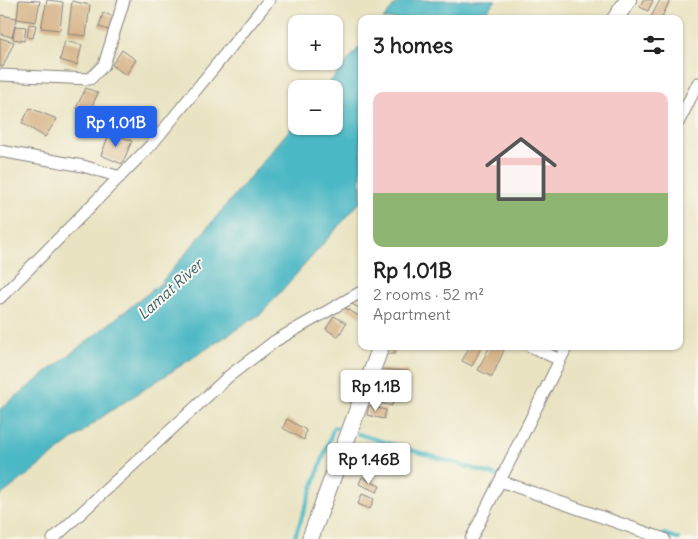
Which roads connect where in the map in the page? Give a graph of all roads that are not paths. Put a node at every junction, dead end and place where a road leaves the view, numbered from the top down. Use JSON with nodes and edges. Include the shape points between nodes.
{"nodes":[{"id":1,"x":124,"y":0,"type":"edge"},
{"id":2,"x":269,"y":0,"type":"edge"},
{"id":3,"x":628,"y":0,"type":"edge"},
{"id":4,"x":618,"y":15,"type":"edge"},
{"id":5,"x":0,"y":75,"type":"edge"},
{"id":6,"x":698,"y":82,"type":"edge"},
{"id":7,"x":683,"y":113,"type":"edge"},
{"id":8,"x":0,"y":151,"type":"edge"},
{"id":9,"x":120,"y":176,"type":"junction"},
{"id":10,"x":358,"y":294,"type":"edge"},
{"id":11,"x":0,"y":298,"type":"edge"},
{"id":12,"x":380,"y":350,"type":"edge"},
{"id":13,"x":539,"y":350,"type":"edge"},
{"id":14,"x":565,"y":350,"type":"edge"},
{"id":15,"x":560,"y":360,"type":"junction"},
{"id":16,"x":500,"y":481,"type":"junction"},
{"id":17,"x":53,"y":539,"type":"edge"},
{"id":18,"x":310,"y":539,"type":"edge"},
{"id":19,"x":471,"y":539,"type":"edge"},
{"id":20,"x":664,"y":539,"type":"edge"}],
"edges":[{"from":1,"to":5,"type":"street","via":[[104,65],[90,79]]},
{"from":2,"to":9,"type":"street","via":[[152,144]]},
{"from":3,"to":4,"type":"street"},
{"from":6,"to":7,"type":"street"},
{"from":8,"to":9,"type":"street"},
{"from":9,"to":11,"type":"street"},
{"from":10,"to":17,"type":"street","via":[[275,341],[229,376]]},
{"from":12,"to":18,"type":"street"},
{"from":13,"to":15,"type":"street"},
{"from":14,"to":15,"type":"street"},
{"from":15,"to":16,"type":"street"},
{"from":16,"to":19,"type":"street"},
{"from":16,"to":20,"type":"street"}]}
